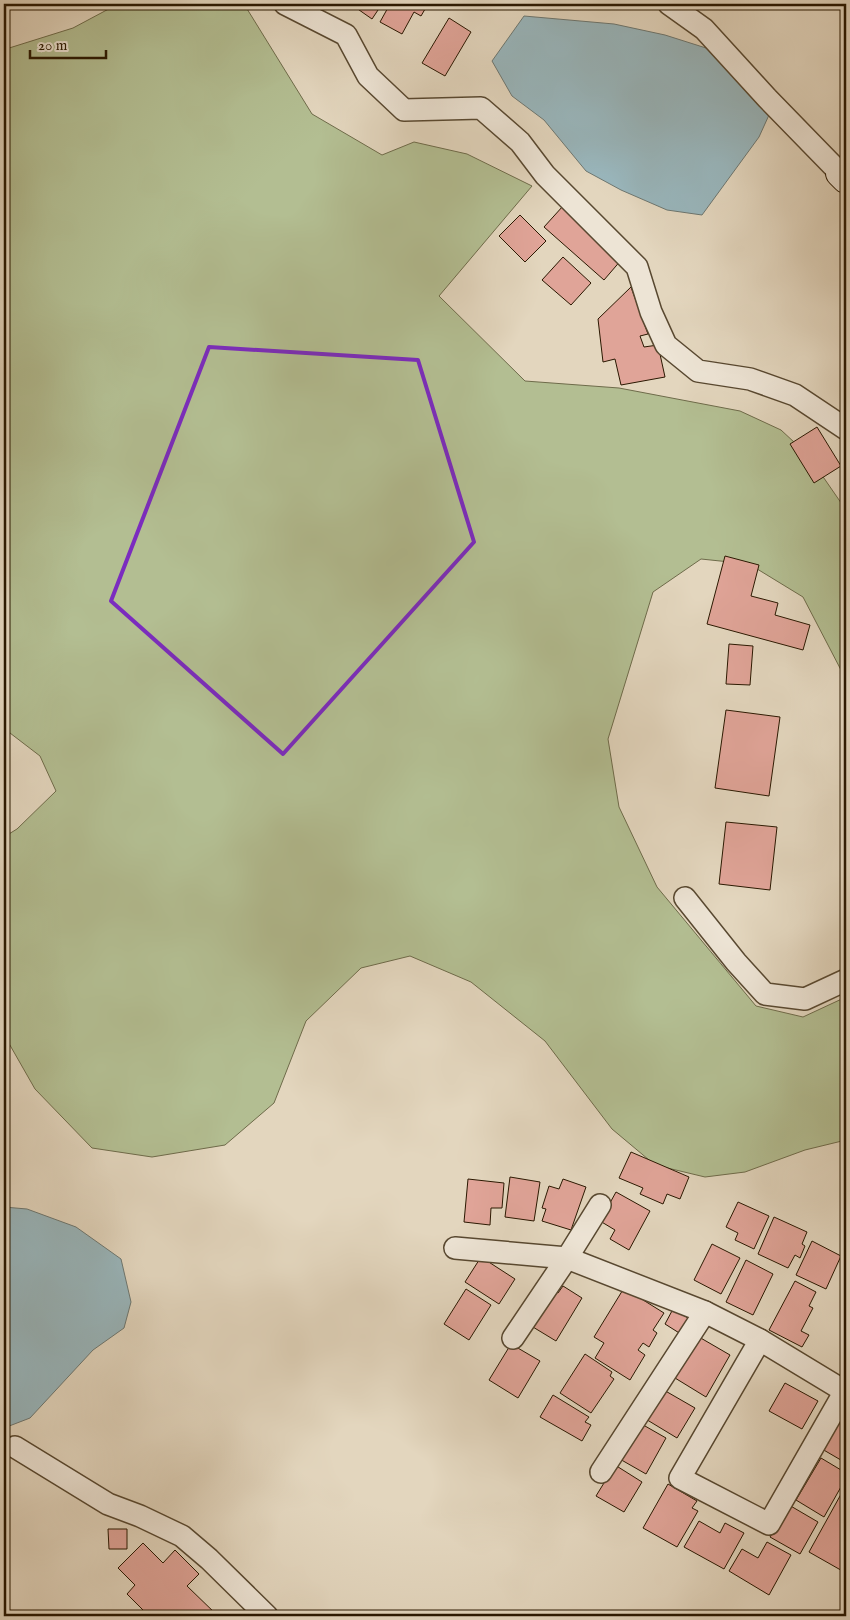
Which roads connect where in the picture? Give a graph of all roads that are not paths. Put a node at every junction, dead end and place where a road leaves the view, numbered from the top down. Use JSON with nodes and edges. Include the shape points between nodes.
{"nodes":[{"id":1,"x":285,"y":4,"type":"edge"},
{"id":2,"x":669,"y":4,"type":"edge"},
{"id":3,"x":843,"y":176,"type":"edge"},
{"id":4,"x":846,"y":429,"type":"edge"},
{"id":5,"x":685,"y":898,"type":"dead end"},
{"id":6,"x":846,"y":980,"type":"edge"},
{"id":7,"x":600,"y":1205,"type":"dead end"},
{"id":8,"x":455,"y":1248,"type":"dead end"},
{"id":9,"x":567,"y":1258,"type":"junction"},
{"id":10,"x":705,"y":1312,"type":"junction"},
{"id":11,"x":513,"y":1338,"type":"dead end"},
{"id":12,"x":760,"y":1340,"type":"junction"},
{"id":13,"x":846,"y":1392,"type":"edge"},
{"id":14,"x":15,"y":1447,"type":"dead end"},
{"id":15,"x":601,"y":1472,"type":"dead end"},
{"id":16,"x":267,"y":1616,"type":"edge"}],
"edges":[{"from":1,"to":4,"type":"street","via":[[346,35],[368,76],[404,110],[481,108],[520,142],[545,174],[636,266],[666,345],[698,371],[750,379],[795,394]]},
{"from":2,"to":3,"type":"street","via":[[704,29]]},
{"from":5,"to":6,"type":"street","via":[[765,994],[805,999]]},
{"from":7,"to":9,"type":"street"},
{"from":8,"to":9,"type":"street"},
{"from":9,"to":10,"type":"street"},
{"from":9,"to":11,"type":"street"},
{"from":10,"to":12,"type":"street"},
{"from":10,"to":15,"type":"street"},
{"from":12,"to":13,"type":"street"},
{"from":12,"to":13,"type":"street","via":[[680,1478],[769,1524]]},
{"from":14,"to":16,"type":"street","via":[[108,1504],[182,1536]]}]}
